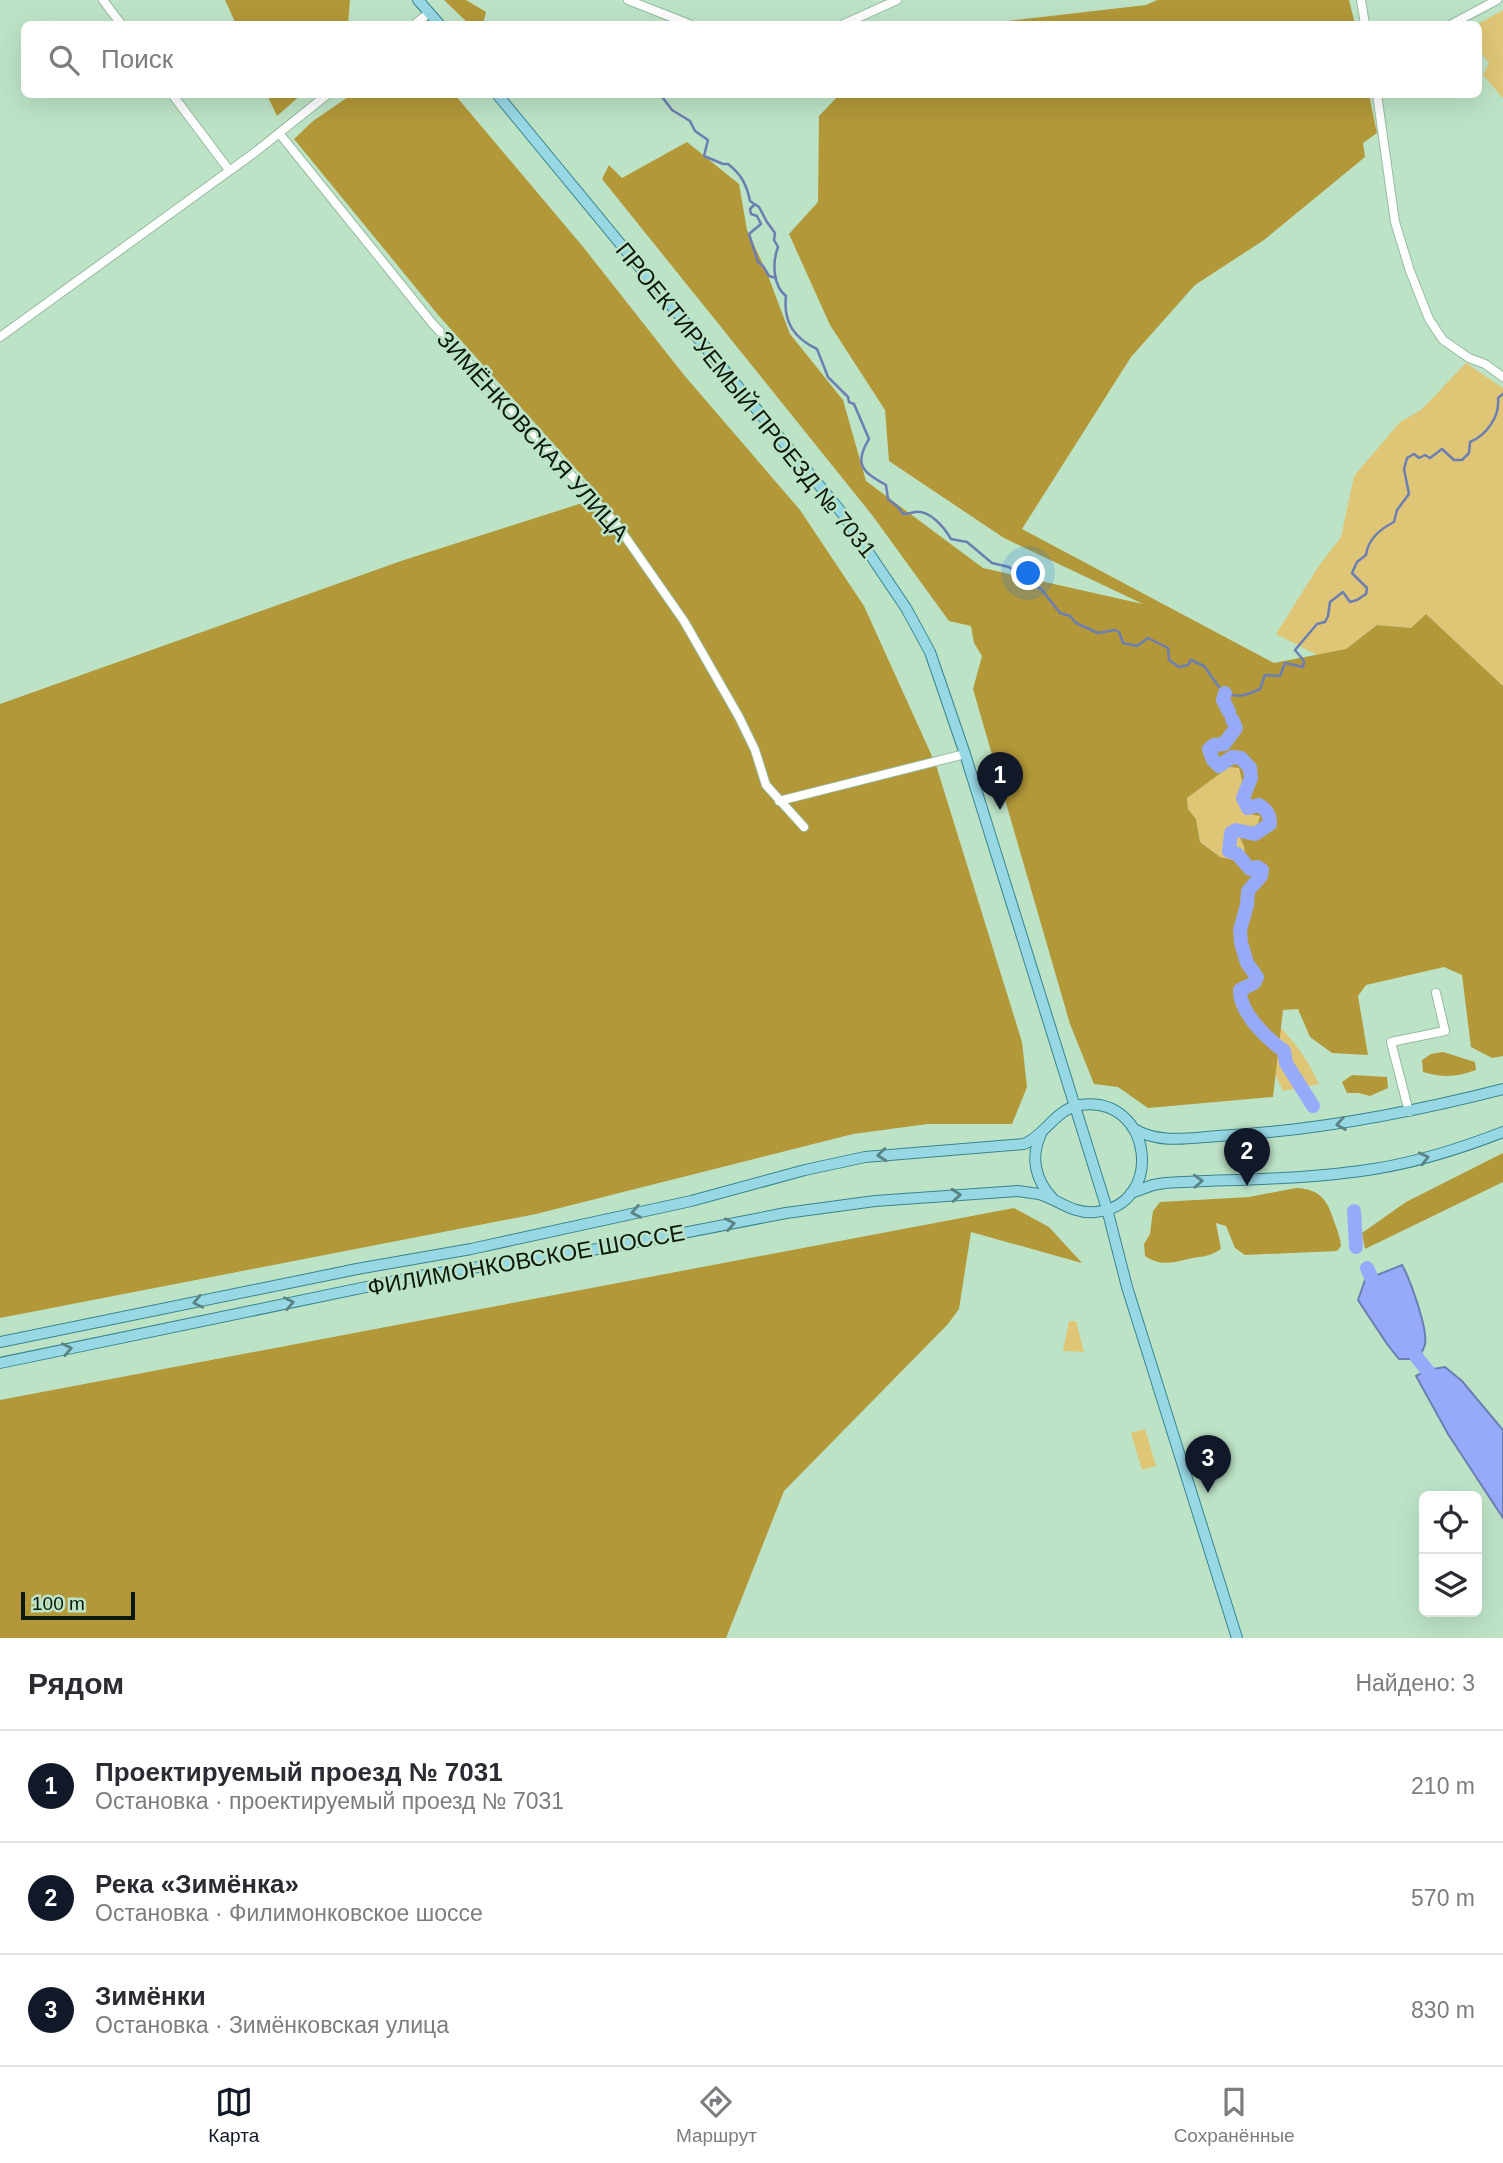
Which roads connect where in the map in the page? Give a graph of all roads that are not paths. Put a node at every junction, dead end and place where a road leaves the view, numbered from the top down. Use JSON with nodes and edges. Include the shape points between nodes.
{"nodes":[{"id":1,"x":103,"y":0,"type":"edge"},
{"id":2,"x":418,"y":0,"type":"edge"},
{"id":3,"x":628,"y":0,"type":"edge"},
{"id":4,"x":897,"y":0,"type":"edge"},
{"id":5,"x":1361,"y":0,"type":"edge"},
{"id":6,"x":1497,"y":0,"type":"edge"},
{"id":7,"x":429,"y":13,"type":"junction"},
{"id":8,"x":119,"y":21,"type":"edge"},
{"id":9,"x":419,"y":21,"type":"edge"},
{"id":10,"x":436,"y":21,"type":"edge"},
{"id":11,"x":681,"y":21,"type":"edge"},
{"id":12,"x":851,"y":21,"type":"edge"},
{"id":13,"x":1364,"y":21,"type":"edge"},
{"id":14,"x":1458,"y":21,"type":"edge"},
{"id":15,"x":175,"y":98,"type":"edge"},
{"id":16,"x":323,"y":98,"type":"edge"},
{"id":17,"x":500,"y":98,"type":"edge"},
{"id":18,"x":1378,"y":98,"type":"edge"},
{"id":19,"x":279,"y":133,"type":"junction"},
{"id":20,"x":229,"y":170,"type":"junction"},
{"id":21,"x":0,"y":337,"type":"edge"},
{"id":22,"x":1503,"y":377,"type":"edge"},
{"id":23,"x":965,"y":754,"type":"junction"},
{"id":24,"x":779,"y":801,"type":"junction"},
{"id":25,"x":804,"y":827,"type":"dead end"},
{"id":26,"x":1436,"y":993,"type":"dead end"},
{"id":27,"x":1503,"y":1089,"type":"edge"},
{"id":28,"x":1074,"y":1107,"type":"junction"},
{"id":29,"x":1409,"y":1112,"type":"junction"},
{"id":30,"x":1134,"y":1128,"type":"junction"},
{"id":31,"x":1043,"y":1130,"type":"junction"},
{"id":32,"x":1503,"y":1132,"type":"edge"},
{"id":33,"x":1131,"y":1193,"type":"junction"},
{"id":34,"x":1055,"y":1201,"type":"junction"},
{"id":35,"x":1107,"y":1209,"type":"junction"},
{"id":36,"x":0,"y":1342,"type":"edge"},
{"id":37,"x":0,"y":1363,"type":"edge"},
{"id":38,"x":1237,"y":1638,"type":"edge"}],
"edges":[{"from":1,"to":8,"type":"street"},
{"from":2,"to":7,"type":"main road"},
{"from":3,"to":11,"type":"street"},
{"from":4,"to":12,"type":"street"},
{"from":5,"to":13,"type":"street"},
{"from":6,"to":14,"type":"street"},
{"from":7,"to":9,"type":"street"},
{"from":7,"to":10,"type":"main road"},
{"from":15,"to":20,"type":"street"},
{"from":16,"to":19,"type":"street"},
{"from":17,"to":23,"type":"main road","name":"ПРОЕКТИРУЕМЫЙ ПРОЕЗД № 7031","via":[[877,561],[930,652]]},
{"from":18,"to":22,"type":"street","via":[[1395,222],[1429,319],[1443,341]]},
{"from":19,"to":20,"type":"street"},
{"from":19,"to":24,"type":"street","name":"ЗИМЁНКОВСКАЯ УЛИЦА","via":[[432,324],[617,525],[684,621],[739,718],[766,785]]},
{"from":20,"to":21,"type":"street"},
{"from":23,"to":24,"type":"street"},
{"from":23,"to":28,"type":"main road","name":"ПРОЕКТИРУЕМЫЙ ПРОЕЗД № 7031"},
{"from":24,"to":25,"type":"street","name":"ЗИМЁНКОВСКАЯ УЛИЦА"},
{"from":26,"to":29,"type":"street","via":[[1445,1031],[1391,1042]]},
{"from":27,"to":29,"type":"main road"},
{"from":28,"to":30,"type":"main road","via":[[1104,1107]]},
{"from":28,"to":31,"type":"main road","name":"ФИЛИМОНКОВСКОЕ ШОССЕ","via":[[1057,1115]]},
{"from":28,"to":35,"type":"main road","name":"ПРОЕКТИРУЕМЫЙ ПРОЕЗД № 7031"},
{"from":29,"to":30,"type":"main road","one_way":true,"via":[[1243,1135],[1156,1138]]},
{"from":30,"to":33,"type":"main road","via":[[1143,1157]]},
{"from":31,"to":34,"type":"main road","via":[[1036,1168],[1040,1182]]},
{"from":31,"to":36,"type":"main road","name":"ФИЛИМОНКОВСКОЕ ШОССЕ","one_way":true,"via":[[1024,1144],[865,1157],[471,1249]]},
{"from":33,"to":32,"type":"main road","one_way":true,"via":[[1165,1183],[1374,1169],[1460,1148]]},
{"from":33,"to":35,"type":"main road"},
{"from":34,"to":35,"type":"main road","name":"ФИЛИМОНКОВСКОЕ ШОССЕ","via":[[1076,1211]]},
{"from":37,"to":34,"type":"main road","name":"ФИЛИМОНКОВСКОЕ ШОССЕ","one_way":true,"via":[[419,1276],[611,1247],[786,1213],[1006,1192],[1040,1194]]},
{"from":35,"to":38,"type":"main road"}]}
